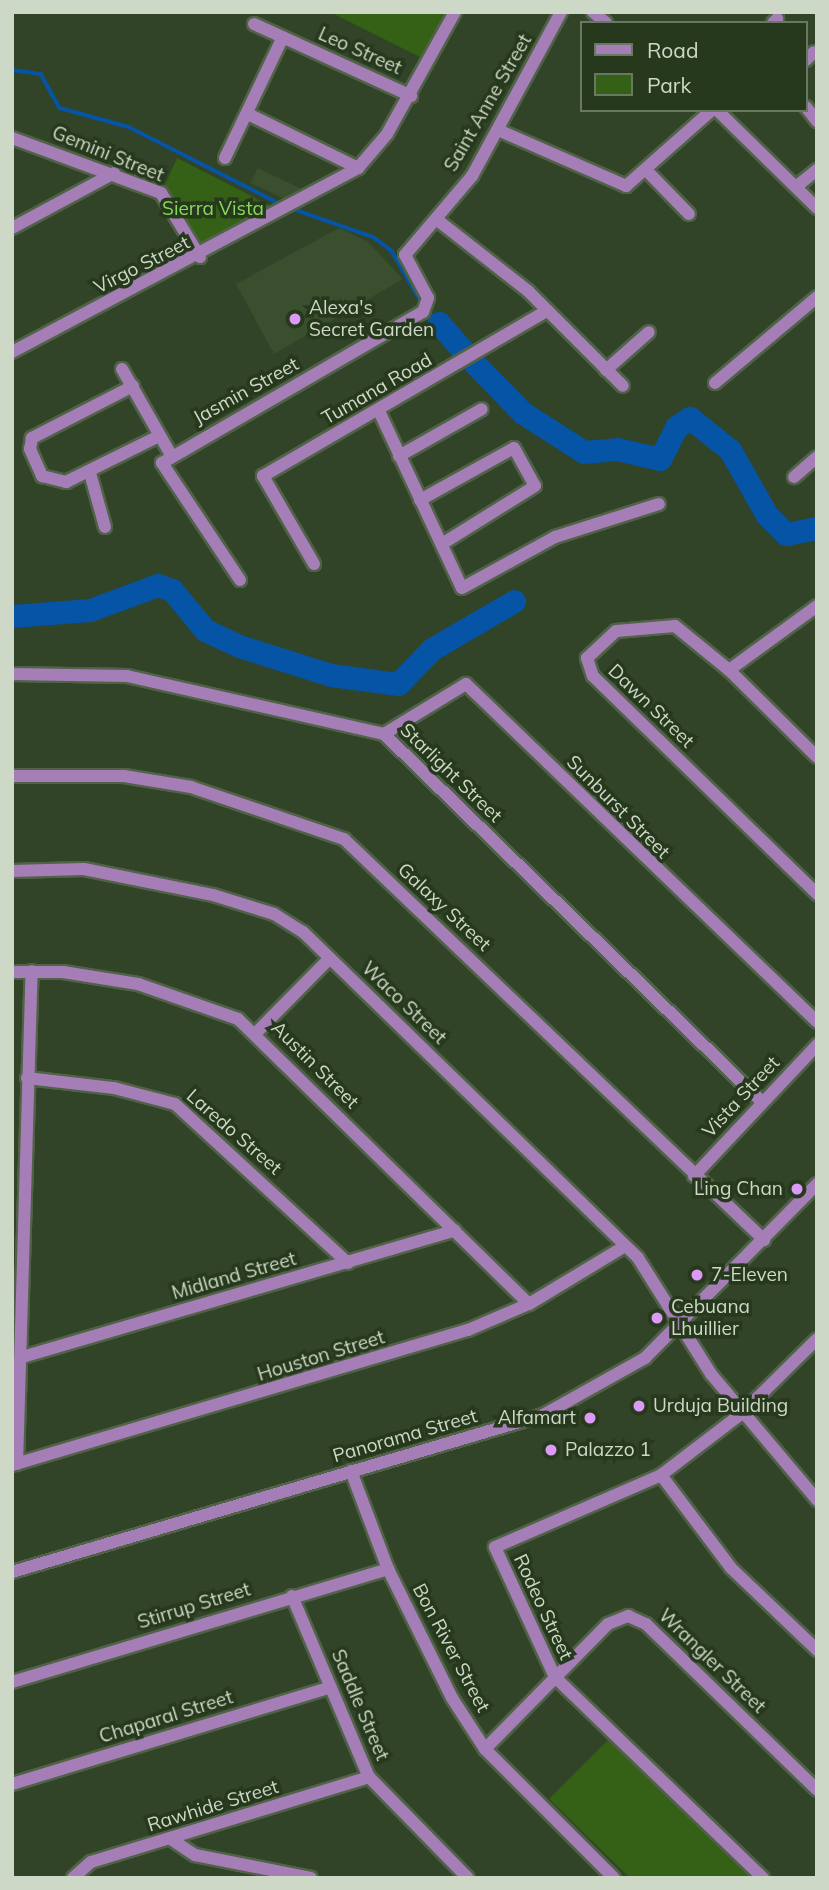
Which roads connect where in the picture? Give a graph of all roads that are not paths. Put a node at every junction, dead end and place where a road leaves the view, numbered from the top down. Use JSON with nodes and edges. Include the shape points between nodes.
{"nodes":[{"id":1,"x":455,"y":12,"type":"edge"},
{"id":2,"x":561,"y":12,"type":"edge"},
{"id":3,"x":254,"y":24,"type":"dead end"},
{"id":4,"x":283,"y":37,"type":"junction"},
{"id":5,"x":411,"y":96,"type":"junction"},
{"id":6,"x":712,"y":112,"type":"edge"},
{"id":7,"x":716,"y":112,"type":"edge"},
{"id":8,"x":248,"y":114,"type":"junction"},
{"id":9,"x":498,"y":130,"type":"junction"},
{"id":10,"x":13,"y":139,"type":"edge"},
{"id":11,"x":225,"y":158,"type":"dead end"},
{"id":12,"x":358,"y":168,"type":"junction"},
{"id":13,"x":817,"y":170,"type":"edge"},
{"id":14,"x":647,"y":171,"type":"junction"},
{"id":15,"x":114,"y":173,"type":"junction"},
{"id":16,"x":797,"y":186,"type":"junction"},
{"id":17,"x":817,"y":208,"type":"edge"},
{"id":18,"x":689,"y":214,"type":"dead end"},
{"id":19,"x":436,"y":219,"type":"junction"},
{"id":20,"x":12,"y":228,"type":"edge"},
{"id":21,"x":200,"y":257,"type":"junction"},
{"id":22,"x":817,"y":297,"type":"edge"},
{"id":23,"x":426,"y":309,"type":"joint"},
{"id":24,"x":547,"y":311,"type":"junction"},
{"id":25,"x":649,"y":332,"type":"dead end"},
{"id":26,"x":12,"y":352,"type":"edge"},
{"id":27,"x":122,"y":369,"type":"dead end"},
{"id":28,"x":606,"y":370,"type":"junction"},
{"id":29,"x":715,"y":383,"type":"dead end"},
{"id":30,"x":133,"y":386,"type":"junction"},
{"id":31,"x":622,"y":386,"type":"dead end"},
{"id":32,"x":482,"y":409,"type":"dead end"},
{"id":33,"x":379,"y":411,"type":"junction"},
{"id":34,"x":159,"y":436,"type":"junction"},
{"id":35,"x":399,"y":456,"type":"junction"},
{"id":36,"x":817,"y":457,"type":"edge"},
{"id":37,"x":167,"y":459,"type":"junction"},
{"id":38,"x":90,"y":473,"type":"junction"},
{"id":39,"x":794,"y":477,"type":"dead end"},
{"id":40,"x":421,"y":500,"type":"junction"},
{"id":41,"x":659,"y":504,"type":"dead end"},
{"id":42,"x":105,"y":527,"type":"dead end"},
{"id":43,"x":442,"y":544,"type":"junction"},
{"id":44,"x":314,"y":564,"type":"dead end"},
{"id":45,"x":240,"y":580,"type":"dead end"},
{"id":46,"x":817,"y":606,"type":"edge"},
{"id":47,"x":729,"y":670,"type":"junction"},
{"id":48,"x":12,"y":674,"type":"edge"},
{"id":49,"x":384,"y":734,"type":"junction"},
{"id":50,"x":817,"y":757,"type":"edge"},
{"id":51,"x":12,"y":776,"type":"edge"},
{"id":52,"x":12,"y":871,"type":"edge"},
{"id":53,"x":817,"y":894,"type":"edge"},
{"id":54,"x":330,"y":958,"type":"junction"},
{"id":55,"x":32,"y":971,"type":"junction"},
{"id":56,"x":12,"y":972,"type":"edge"},
{"id":57,"x":817,"y":1023,"type":"edge"},
{"id":58,"x":256,"y":1033,"type":"junction"},
{"id":59,"x":817,"y":1045,"type":"edge"},
{"id":60,"x":27,"y":1078,"type":"junction"},
{"id":61,"x":762,"y":1102,"type":"junction"},
{"id":62,"x":694,"y":1176,"type":"junction"},
{"id":63,"x":817,"y":1184,"type":"edge"},
{"id":64,"x":19,"y":1200,"type":"edge"},
{"id":65,"x":455,"y":1230,"type":"junction"},
{"id":66,"x":764,"y":1240,"type":"junction"},
{"id":67,"x":625,"y":1246,"type":"junction"},
{"id":68,"x":348,"y":1263,"type":"junction"},
{"id":69,"x":529,"y":1304,"type":"junction"},
{"id":70,"x":681,"y":1324,"type":"junction"},
{"id":71,"x":817,"y":1339,"type":"edge"},
{"id":72,"x":22,"y":1357,"type":"junction"},
{"id":73,"x":742,"y":1413,"type":"junction"},
{"id":74,"x":15,"y":1464,"type":"edge"},
{"id":75,"x":351,"y":1471,"type":"junction"},
{"id":76,"x":661,"y":1475,"type":"junction"},
{"id":77,"x":817,"y":1500,"type":"edge"},
{"id":78,"x":388,"y":1569,"type":"junction"},
{"id":79,"x":12,"y":1572,"type":"edge"},
{"id":80,"x":292,"y":1596,"type":"junction"},
{"id":81,"x":817,"y":1650,"type":"edge"},
{"id":82,"x":555,"y":1677,"type":"junction"},
{"id":83,"x":12,"y":1682,"type":"edge"},
{"id":84,"x":331,"y":1687,"type":"junction"},
{"id":85,"x":485,"y":1749,"type":"junction"},
{"id":86,"x":369,"y":1777,"type":"junction"},
{"id":87,"x":12,"y":1784,"type":"edge"},
{"id":88,"x":817,"y":1790,"type":"edge"},
{"id":89,"x":171,"y":1839,"type":"junction"},
{"id":90,"x":73,"y":1878,"type":"edge"},
{"id":91,"x":311,"y":1878,"type":"edge"},
{"id":92,"x":468,"y":1878,"type":"edge"},
{"id":93,"x":614,"y":1878,"type":"edge"},
{"id":94,"x":763,"y":1878,"type":"edge"}],
"edges":[{"from":1,"to":5,"type":"street","name":"Virgo Street"},
{"from":2,"to":9,"type":"street","name":"Saint Anne Street"},
{"from":3,"to":4,"type":"street","name":"Leo Street"},
{"from":4,"to":5,"type":"street","name":"Leo Street"},
{"from":4,"to":8,"type":"street"},
{"from":5,"to":12,"type":"street","name":"Virgo Street"},
{"from":6,"to":14,"type":"street"},
{"from":7,"to":16,"type":"street"},
{"from":8,"to":11,"type":"street"},
{"from":8,"to":12,"type":"street"},
{"from":9,"to":14,"type":"street","via":[[619,186]]},
{"from":9,"to":19,"type":"street","name":"Saint Anne Street"},
{"from":10,"to":15,"type":"street","name":"Gemini Street"},
{"from":12,"to":21,"type":"street","name":"Virgo Street"},
{"from":13,"to":16,"type":"street"},
{"from":14,"to":18,"type":"street"},
{"from":15,"to":20,"type":"street"},
{"from":15,"to":21,"type":"street","name":"Gemini Street","via":[[163,195]]},
{"from":16,"to":17,"type":"street"},
{"from":19,"to":23,"type":"street","name":"Saint Anne Street","via":[[404,258]]},
{"from":19,"to":24,"type":"street"},
{"from":21,"to":26,"type":"street","name":"Virgo Street"},
{"from":22,"to":29,"type":"street"},
{"from":23,"to":37,"type":"street","name":"Jasmin Street"},
{"from":24,"to":28,"type":"street"},
{"from":24,"to":33,"type":"street","name":"Tumana Road"},
{"from":25,"to":28,"type":"street"},
{"from":27,"to":30,"type":"street"},
{"from":28,"to":31,"type":"street"},
{"from":30,"to":34,"type":"street"},
{"from":30,"to":38,"type":"street","via":[[31,441],[42,476],[51,482]]},
{"from":32,"to":35,"type":"street"},
{"from":33,"to":35,"type":"street"},
{"from":33,"to":44,"type":"street","name":"Tumana Road","via":[[262,478]]},
{"from":34,"to":37,"type":"street"},
{"from":34,"to":38,"type":"street"},
{"from":35,"to":40,"type":"street"},
{"from":36,"to":39,"type":"street"},
{"from":37,"to":45,"type":"street"},
{"from":38,"to":42,"type":"street"},
{"from":40,"to":43,"type":"street"},
{"from":40,"to":43,"type":"street","via":[[514,448],[535,486]]},
{"from":41,"to":43,"type":"street","via":[[555,537],[463,588]]},
{"from":46,"to":47,"type":"street"},
{"from":47,"to":50,"type":"street","name":"Dawn Street"},
{"from":47,"to":53,"type":"street","name":"Dawn Street","via":[[675,626],[655,624],[617,631],[586,663]]},
{"from":48,"to":49,"type":"street","name":"Starlight Street","via":[[127,676]]},
{"from":49,"to":57,"type":"street","name":"Sunburst Street","via":[[466,684]]},
{"from":49,"to":61,"type":"street","name":"Starlight Street"},
{"from":51,"to":62,"type":"street","name":"Galaxy Street","via":[[124,776],[191,787],[334,833]]},
{"from":52,"to":54,"type":"street","name":"Waco Street","via":[[72,868],[213,895],[274,914]]},
{"from":54,"to":58,"type":"street"},
{"from":54,"to":67,"type":"street","name":"Waco Street"},
{"from":55,"to":56,"type":"street","name":"Austin Street"},
{"from":55,"to":58,"type":"street","name":"Austin Street","via":[[171,992],[219,1008]]},
{"from":55,"to":60,"type":"street"},
{"from":58,"to":65,"type":"street","name":"Austin Street"},
{"from":59,"to":61,"type":"street","name":"Vista Street"},
{"from":60,"to":64,"type":"street"},
{"from":60,"to":68,"type":"street","name":"Laredo Street","via":[[114,1088],[175,1104]]},
{"from":61,"to":62,"type":"street","name":"Vista Street"},
{"from":62,"to":66,"type":"street","name":"Galaxy Street"},
{"from":63,"to":66,"type":"street","name":"Panorama Street"},
{"from":64,"to":72,"type":"street"},
{"from":65,"to":68,"type":"street","name":"Midland Street"},
{"from":65,"to":69,"type":"street","name":"Austin Street"},
{"from":66,"to":70,"type":"street","name":"Panorama Street"},
{"from":67,"to":69,"type":"street","name":"Houston Street"},
{"from":67,"to":70,"type":"street","name":"Waco Street"},
{"from":68,"to":72,"type":"street","name":"Midland Street"},
{"from":69,"to":74,"type":"street","name":"Houston Street","via":[[366,1362]]},
{"from":70,"to":73,"type":"street","name":"Waco Street"},
{"from":70,"to":75,"type":"street","name":"Panorama Street","via":[[645,1358],[544,1415]]},
{"from":71,"to":73,"type":"street","name":"Rodeo Street"},
{"from":72,"to":74,"type":"street"},
{"from":73,"to":76,"type":"street","name":"Rodeo Street"},
{"from":73,"to":77,"type":"street","name":"Waco Street"},
{"from":75,"to":78,"type":"street","name":"Bon River Street"},
{"from":75,"to":79,"type":"street","name":"Panorama Street"},
{"from":76,"to":81,"type":"street","via":[[732,1568]]},
{"from":76,"to":82,"type":"street","name":"Rodeo Street","via":[[495,1547]]},
{"from":78,"to":80,"type":"street","name":"Stirrup Street"},
{"from":78,"to":85,"type":"street","name":"Bon River Street","via":[[439,1674]]},
{"from":80,"to":83,"type":"street","name":"Stirrup Street"},
{"from":80,"to":84,"type":"street","name":"Saddle Street"},
{"from":82,"to":85,"type":"street","name":"Wrangler Street"},
{"from":82,"to":88,"type":"street","name":"Wrangler Street","via":[[608,1624],[638,1618]]},
{"from":82,"to":94,"type":"street","name":"Rodeo Street"},
{"from":84,"to":86,"type":"street","name":"Saddle Street"},
{"from":84,"to":87,"type":"street","name":"Chaparal Street"},
{"from":85,"to":93,"type":"street","name":"Bon River Street"},
{"from":86,"to":89,"type":"street","name":"Rawhide Street"},
{"from":86,"to":92,"type":"street","name":"Saddle Street"},
{"from":89,"to":90,"type":"street","name":"Rawhide Street","via":[[91,1862]]},
{"from":89,"to":91,"type":"street","via":[[195,1855]]}]}
